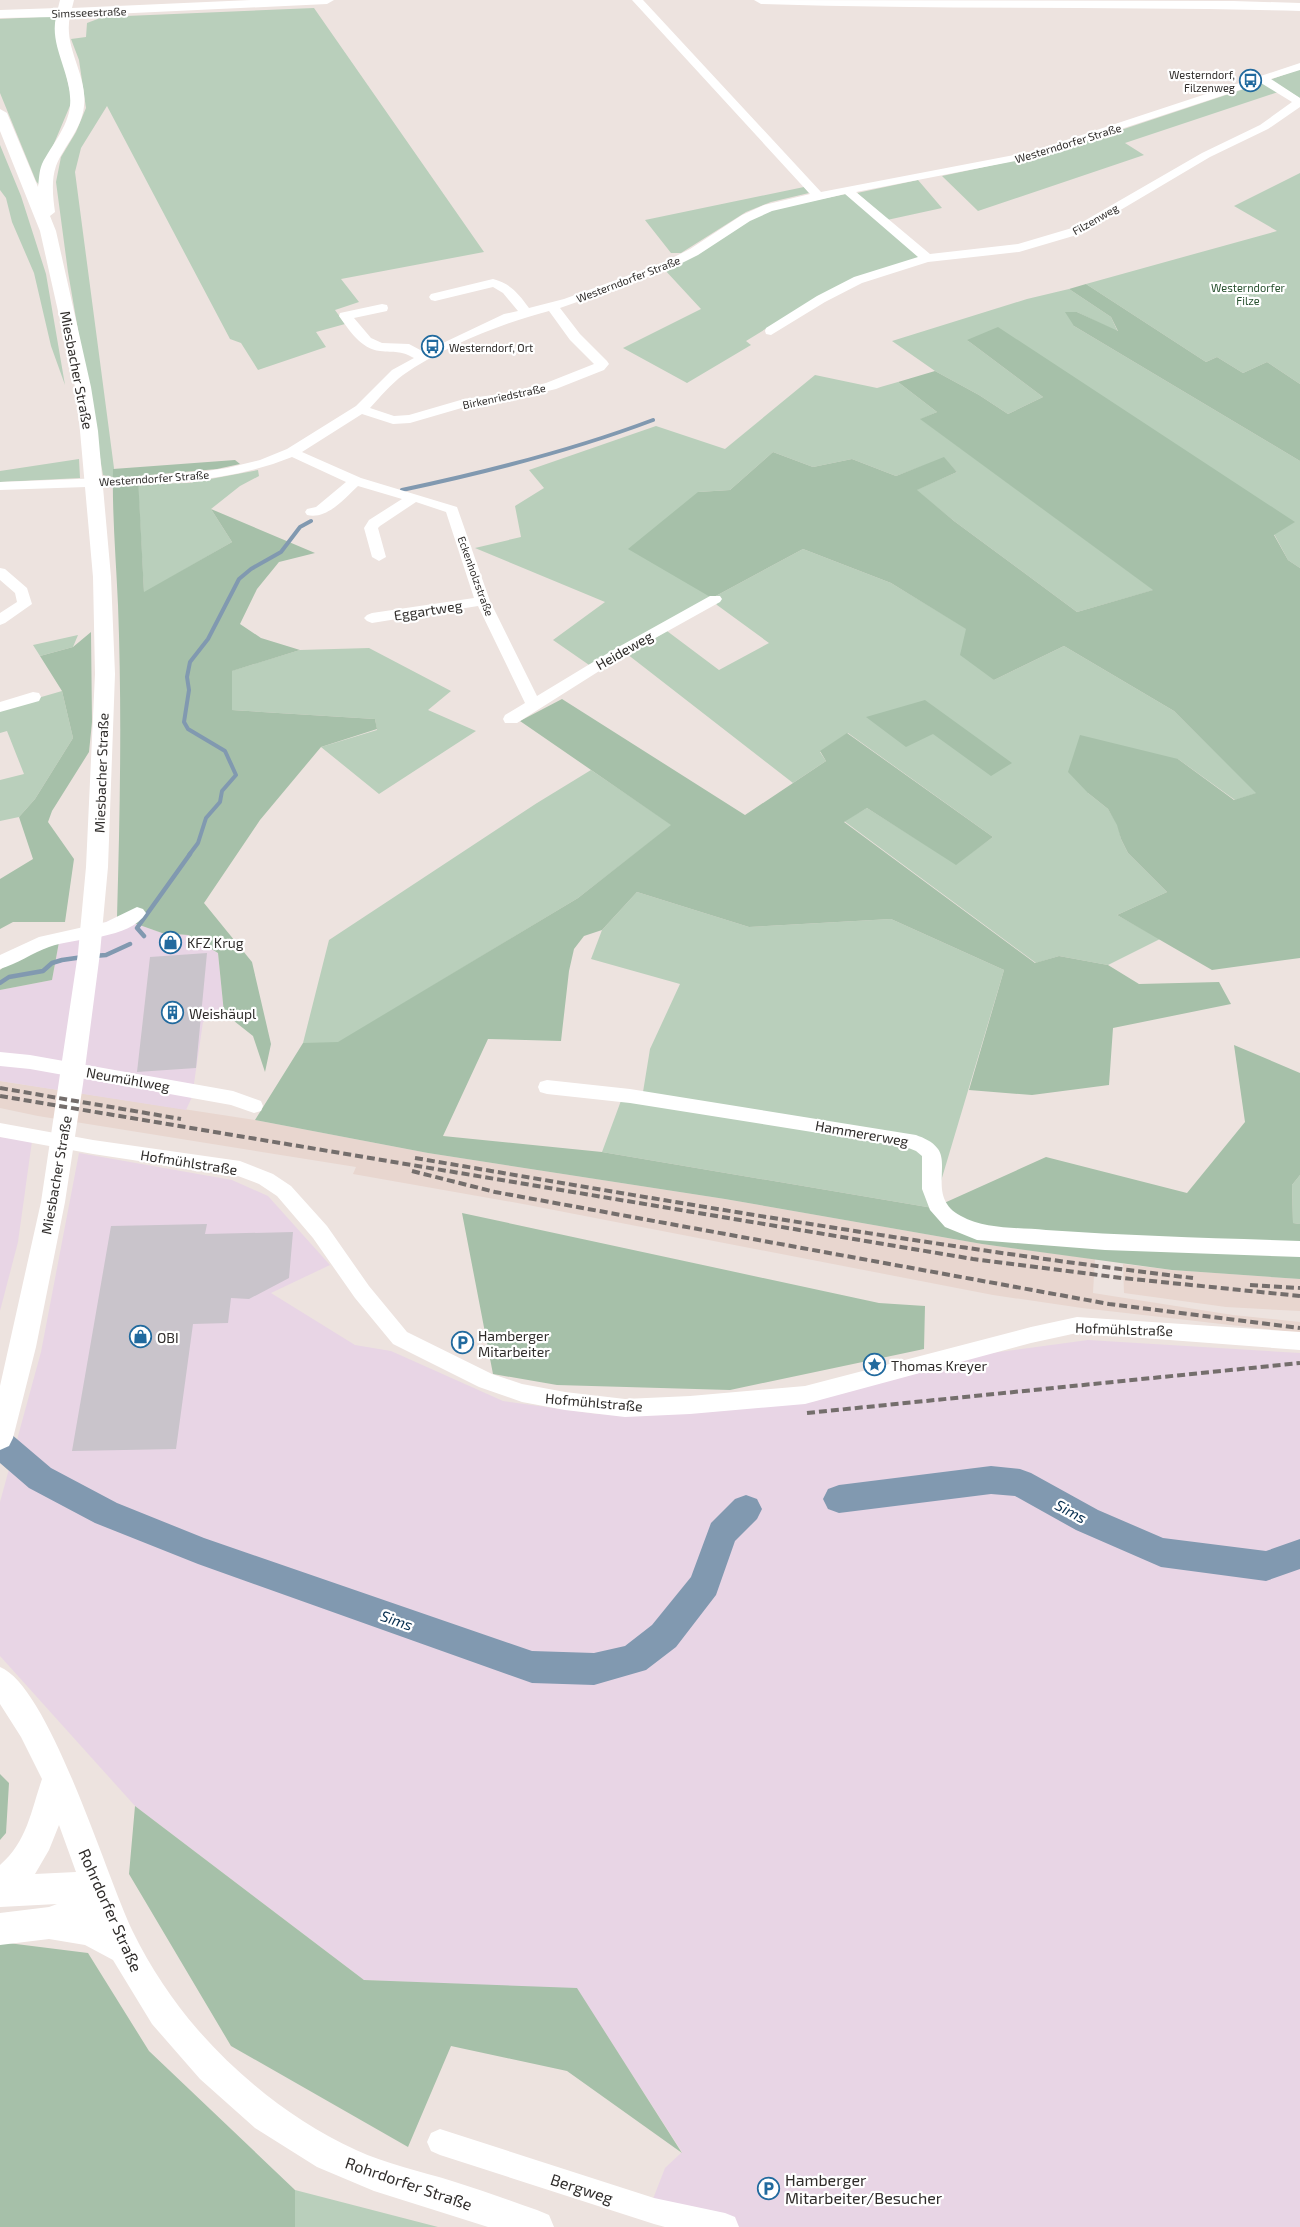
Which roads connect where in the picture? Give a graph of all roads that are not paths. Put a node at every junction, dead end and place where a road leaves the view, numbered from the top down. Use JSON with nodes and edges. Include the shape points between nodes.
{"nodes":[{"id":1,"x":72,"y":0,"type":"edge"},
{"id":2,"x":327,"y":0,"type":"edge"},
{"id":3,"x":637,"y":0,"type":"edge"},
{"id":4,"x":761,"y":0,"type":"edge"},
{"id":5,"x":1122,"y":1,"type":"edge"},
{"id":6,"x":164,"y":4,"type":"edge"},
{"id":7,"x":59,"y":5,"type":"edge"},
{"id":8,"x":1300,"y":8,"type":"edge"},
{"id":9,"x":118,"y":11,"type":"junction"},
{"id":10,"x":0,"y":14,"type":"edge"},
{"id":11,"x":63,"y":41,"type":"junction"},
{"id":12,"x":1300,"y":66,"type":"edge"},
{"id":13,"x":1263,"y":79,"type":"junction"},
{"id":14,"x":0,"y":113,"type":"edge"},
{"id":15,"x":849,"y":192,"type":"junction"},
{"id":16,"x":818,"y":196,"type":"junction"},
{"id":17,"x":48,"y":231,"type":"junction"},
{"id":18,"x":927,"y":258,"type":"junction"},
{"id":19,"x":435,"y":297,"type":"dead end"},
{"id":20,"x":553,"y":307,"type":"junction"},
{"id":21,"x":382,"y":308,"type":"dead end"},
{"id":22,"x":525,"y":312,"type":"junction"},
{"id":23,"x":771,"y":331,"type":"dead end"},
{"id":24,"x":423,"y":357,"type":"junction"},
{"id":25,"x":361,"y":409,"type":"junction"},
{"id":26,"x":292,"y":452,"type":"junction"},
{"id":27,"x":356,"y":481,"type":"junction"},
{"id":28,"x":0,"y":486,"type":"edge"},
{"id":29,"x":413,"y":498,"type":"junction"},
{"id":30,"x":312,"y":512,"type":"dead end"},
{"id":31,"x":379,"y":557,"type":"dead end"},
{"id":32,"x":0,"y":572,"type":"edge"},
{"id":33,"x":715,"y":599,"type":"dead end"},
{"id":34,"x":483,"y":601,"type":"junction"},
{"id":35,"x":372,"y":618,"type":"dead end"},
{"id":36,"x":0,"y":620,"type":"edge"},
{"id":37,"x":34,"y":697,"type":"dead end"},
{"id":38,"x":534,"y":705,"type":"junction"},
{"id":39,"x":0,"y":707,"type":"edge"},
{"id":40,"x":511,"y":719,"type":"dead end"},
{"id":41,"x":137,"y":913,"type":"dead end"},
{"id":42,"x":0,"y":963,"type":"edge"},
{"id":43,"x":0,"y":1059,"type":"edge"},
{"id":44,"x":547,"y":1087,"type":"dead end"},
{"id":45,"x":254,"y":1106,"type":"dead end"},
{"id":46,"x":0,"y":1130,"type":"edge"},
{"id":47,"x":1300,"y":1249,"type":"edge"},
{"id":48,"x":1300,"y":1341,"type":"edge"},
{"id":49,"x":0,"y":1438,"type":"edge"},
{"id":50,"x":0,"y":1681,"type":"edge"},
{"id":51,"x":56,"y":1781,"type":"junction"},
{"id":52,"x":0,"y":1885,"type":"edge"},
{"id":53,"x":0,"y":1891,"type":"edge"},
{"id":54,"x":100,"y":1891,"type":"junction"},
{"id":55,"x":49,"y":1923,"type":"junction"},
{"id":56,"x":0,"y":1929,"type":"edge"},
{"id":57,"x":125,"y":1949,"type":"junction"},
{"id":58,"x":440,"y":2142,"type":"dead end"},
{"id":59,"x":537,"y":2227,"type":"edge"},
{"id":60,"x":725,"y":2227,"type":"edge"}],
"edges":[{"from":1,"to":9,"type":"main road","via":[[81,5]]},
{"from":2,"to":6,"type":"main road","name":"Simsseestraße"},
{"from":3,"to":16,"type":"street"},
{"from":4,"to":5,"type":"main road","via":[[928,4]]},
{"from":5,"to":8,"type":"main road"},
{"from":6,"to":9,"type":"main road","name":"Simsseestraße"},
{"from":7,"to":9,"type":"main road","name":"Simsseestraße"},
{"from":7,"to":10,"type":"main road","name":"Simsseestraße","via":[[21,14]]},
{"from":7,"to":11,"type":"main road"},
{"from":9,"to":11,"type":"main road","via":[[73,21],[66,28]]},
{"from":11,"to":17,"type":"main road","via":[[78,92],[77,109],[49,166],[45,187]]},
{"from":12,"to":13,"type":"street","name":"Westerndorfer Straße"},
{"from":13,"to":15,"type":"street","name":"Westerndorfer Straße","via":[[1032,156]]},
{"from":13,"to":18,"type":"street","name":"Filzenweg","via":[[1299,102],[1264,127],[1206,155],[1076,231],[1012,249]]},
{"from":14,"to":17,"type":"main road","name":"Miesbacher Straße"},
{"from":15,"to":16,"type":"street","name":"Westerndorfer Straße"},
{"from":15,"to":18,"type":"street"},
{"from":16,"to":20,"type":"street","name":"Westerndorfer Straße","via":[[758,212],[664,267]]},
{"from":17,"to":49,"type":"main road","name":"Miesbacher Straße","via":[[83,387],[104,597],[105,664],[97,867],[89,953],[53,1202],[23,1347]]},
{"from":18,"to":23,"type":"street","via":[[858,280]]},
{"from":19,"to":22,"type":"street","via":[[499,284]]},
{"from":20,"to":22,"type":"street","name":"Westerndorfer Straße"},
{"from":20,"to":25,"type":"street","name":"Birkenriedstraße","via":[[575,337],[602,364],[599,367],[551,386],[410,419],[393,420]]},
{"from":21,"to":24,"type":"street","via":[[345,316],[366,341],[380,347],[404,347]]},
{"from":22,"to":24,"type":"street","name":"Westerndorfer Straße"},
{"from":24,"to":25,"type":"street","name":"Westerndorfer Straße","via":[[397,373]]},
{"from":25,"to":26,"type":"street","name":"Westerndorfer Straße"},
{"from":26,"to":27,"type":"street","name":"Eckenholzstraße"},
{"from":26,"to":28,"type":"street","name":"Westerndorfer Straße","via":[[254,466],[180,479]]},
{"from":27,"to":29,"type":"street","name":"Eckenholzstraße"},
{"from":27,"to":30,"type":"street","via":[[321,510]]},
{"from":29,"to":31,"type":"street","via":[[371,528]]},
{"from":29,"to":34,"type":"street","name":"Eckenholzstraße","via":[[452,510]]},
{"from":32,"to":36,"type":"street","via":[[22,591],[25,604]]},
{"from":33,"to":38,"type":"street","name":"Heideweg"},
{"from":34,"to":35,"type":"street","name":"Eggartweg"},
{"from":34,"to":38,"type":"street","name":"Eckenholzstraße"},
{"from":37,"to":39,"type":"street"},
{"from":38,"to":40,"type":"street","name":"Heideweg"},
{"from":41,"to":42,"type":"street","via":[[125,923],[59,937]]},
{"from":43,"to":45,"type":"street","name":"Neumühlweg","via":[[233,1098]]},
{"from":44,"to":47,"type":"street","name":"Hammererweg","via":[[630,1096],[909,1140],[931,1154],[932,1188],[938,1205],[952,1221],[977,1232],[1105,1242]]},
{"from":46,"to":48,"type":"street","name":"Hofmühlstraße","via":[[240,1170],[266,1179],[284,1191],[320,1232],[362,1292],[400,1338],[492,1384],[565,1402],[625,1408],[806,1395],[1078,1325]]},
{"from":50,"to":51,"type":"main road","name":"Rohrdorfer Straße","via":[[30,1724]]},
{"from":51,"to":52,"type":"main road","via":[[38,1844],[26,1862]]},
{"from":51,"to":54,"type":"main road","name":"Rohrdorfer Straße"},
{"from":53,"to":54,"type":"main road"},
{"from":54,"to":55,"type":"main road","via":[[84,1908]]},
{"from":54,"to":57,"type":"main road","name":"Rohrdorfer Straße"},
{"from":55,"to":56,"type":"main road"},
{"from":55,"to":57,"type":"main road","via":[[88,1930]]},
{"from":57,"to":59,"type":"main road","name":"Rohrdorfer Straße","via":[[146,1986],[201,2058],[237,2093],[283,2127],[330,2155],[389,2180]]},
{"from":58,"to":60,"type":"street","name":"Bergweg","via":[[654,2211]]}]}
